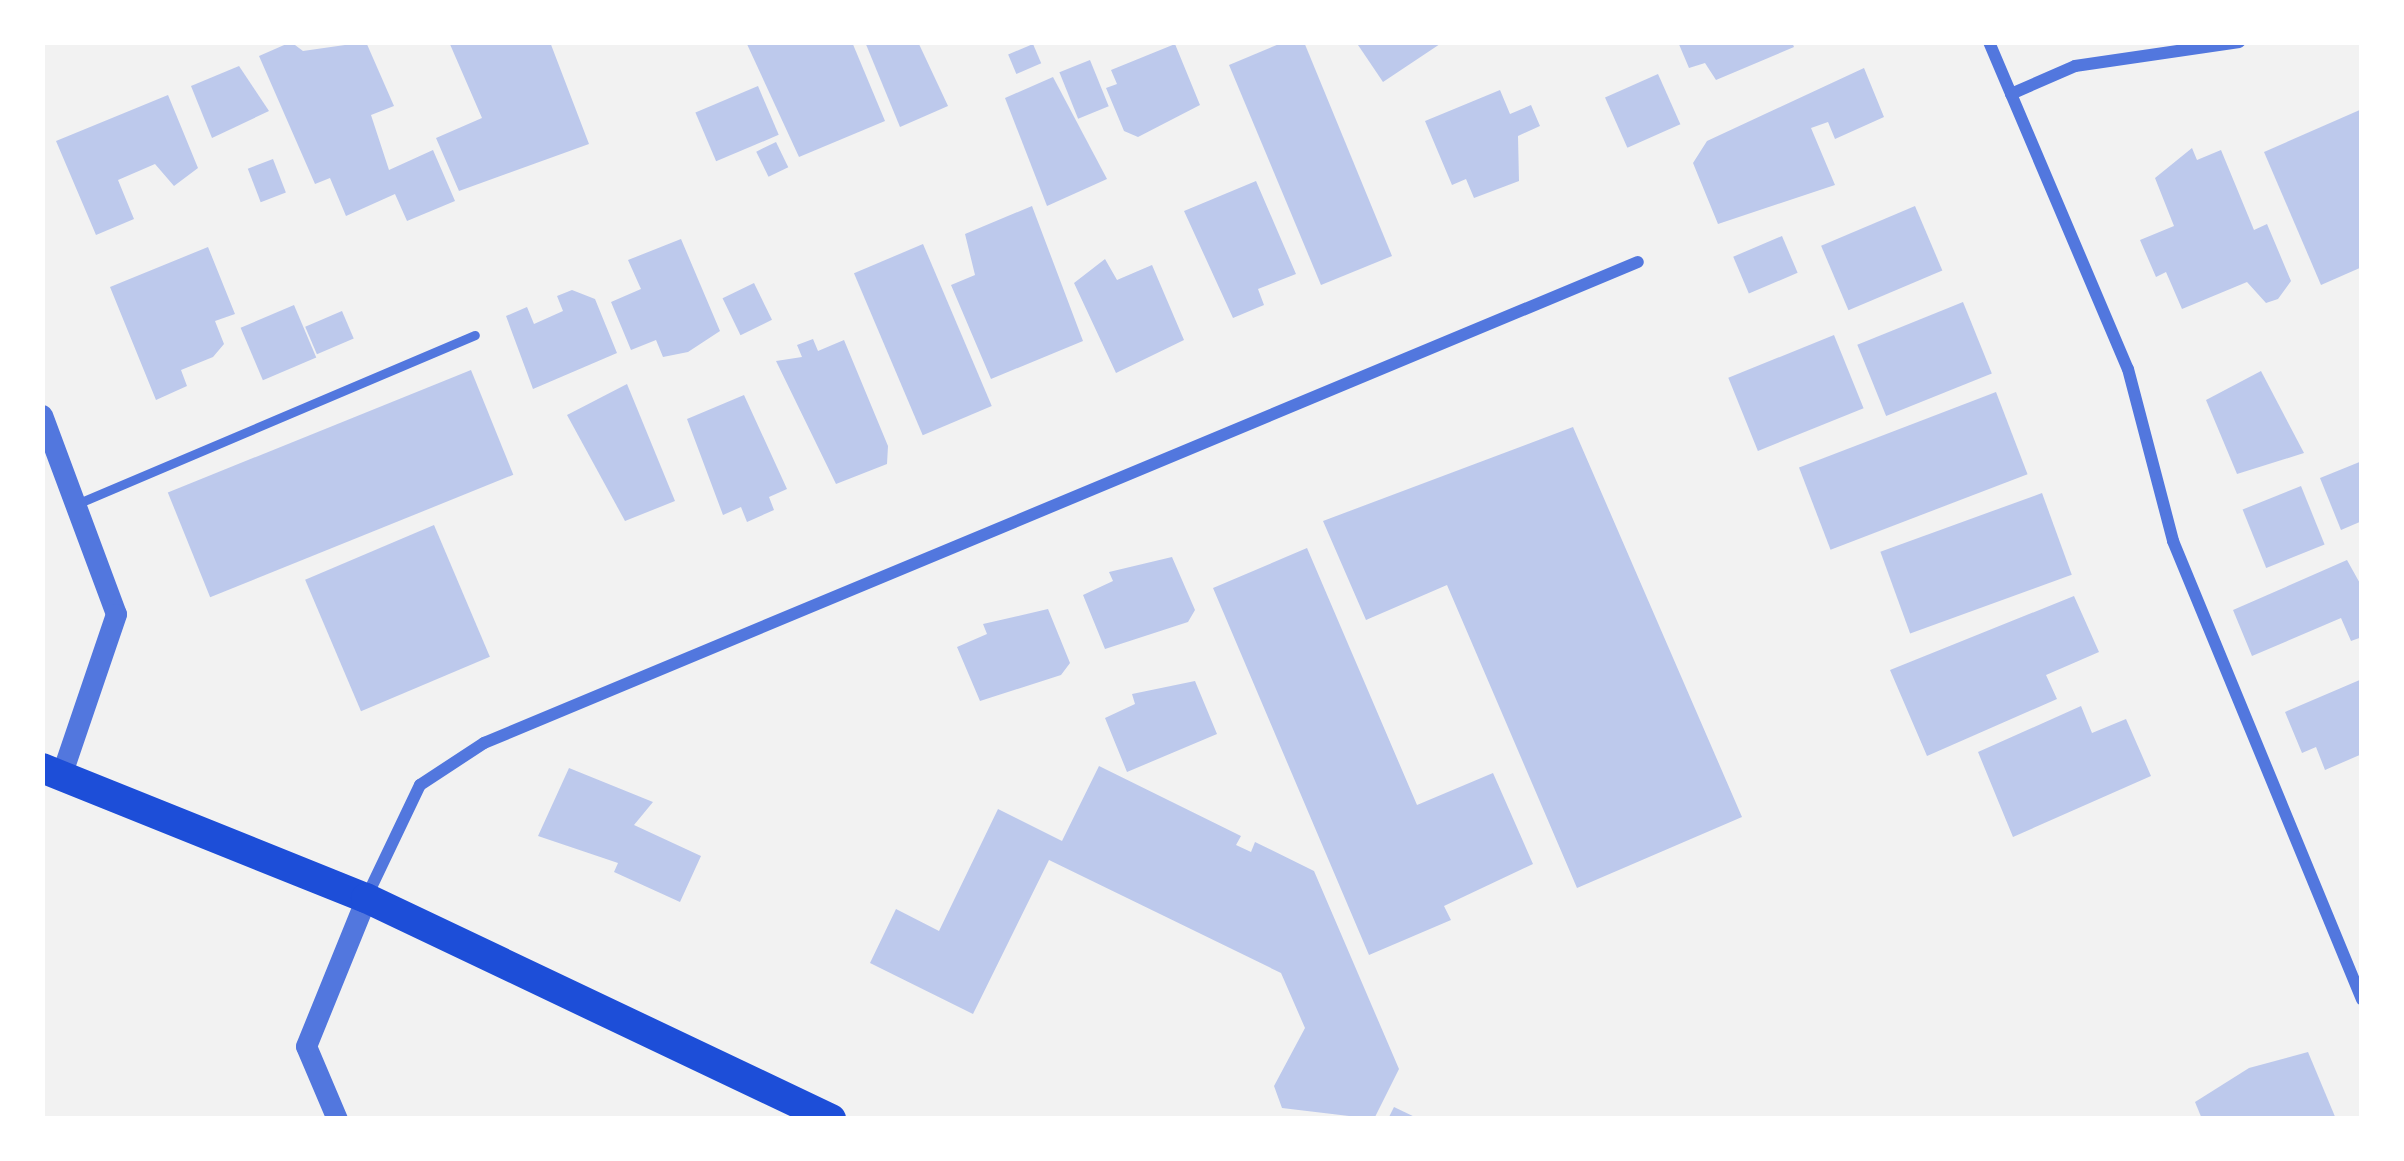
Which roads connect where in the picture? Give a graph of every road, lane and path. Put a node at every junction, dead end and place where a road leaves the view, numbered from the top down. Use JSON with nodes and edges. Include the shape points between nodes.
{"nodes":[{"id":1,"x":1989,"y":42,"type":"edge"},
{"id":2,"x":2239,"y":42,"type":"edge"},
{"id":3,"x":2012,"y":94,"type":"junction"},
{"id":4,"x":1638,"y":262,"type":"dead end"},
{"id":5,"x":476,"y":335,"type":"dead end"},
{"id":6,"x":42,"y":415,"type":"edge"},
{"id":7,"x":79,"y":503,"type":"junction"},
{"id":8,"x":51,"y":772,"type":"edge"},
{"id":9,"x":366,"y":898,"type":"junction"},
{"id":10,"x":2362,"y":1000,"type":"edge"},
{"id":11,"x":337,"y":1119,"type":"edge"},
{"id":12,"x":831,"y":1119,"type":"edge"}],
"edges":[{"from":1,"to":3,"type":"street"},
{"from":2,"to":3,"type":"street","via":[[2075,66]]},
{"from":3,"to":10,"type":"street","via":[[2128,369],[2173,541]]},
{"from":4,"to":9,"type":"street","via":[[484,743],[420,785]]},
{"from":5,"to":7,"type":"lane"},
{"from":6,"to":7,"type":"street"},
{"from":7,"to":8,"type":"street","via":[[116,614]]},
{"from":8,"to":9,"type":"main road"},
{"from":9,"to":11,"type":"street","via":[[306,1046]]},
{"from":9,"to":12,"type":"main road"}]}
